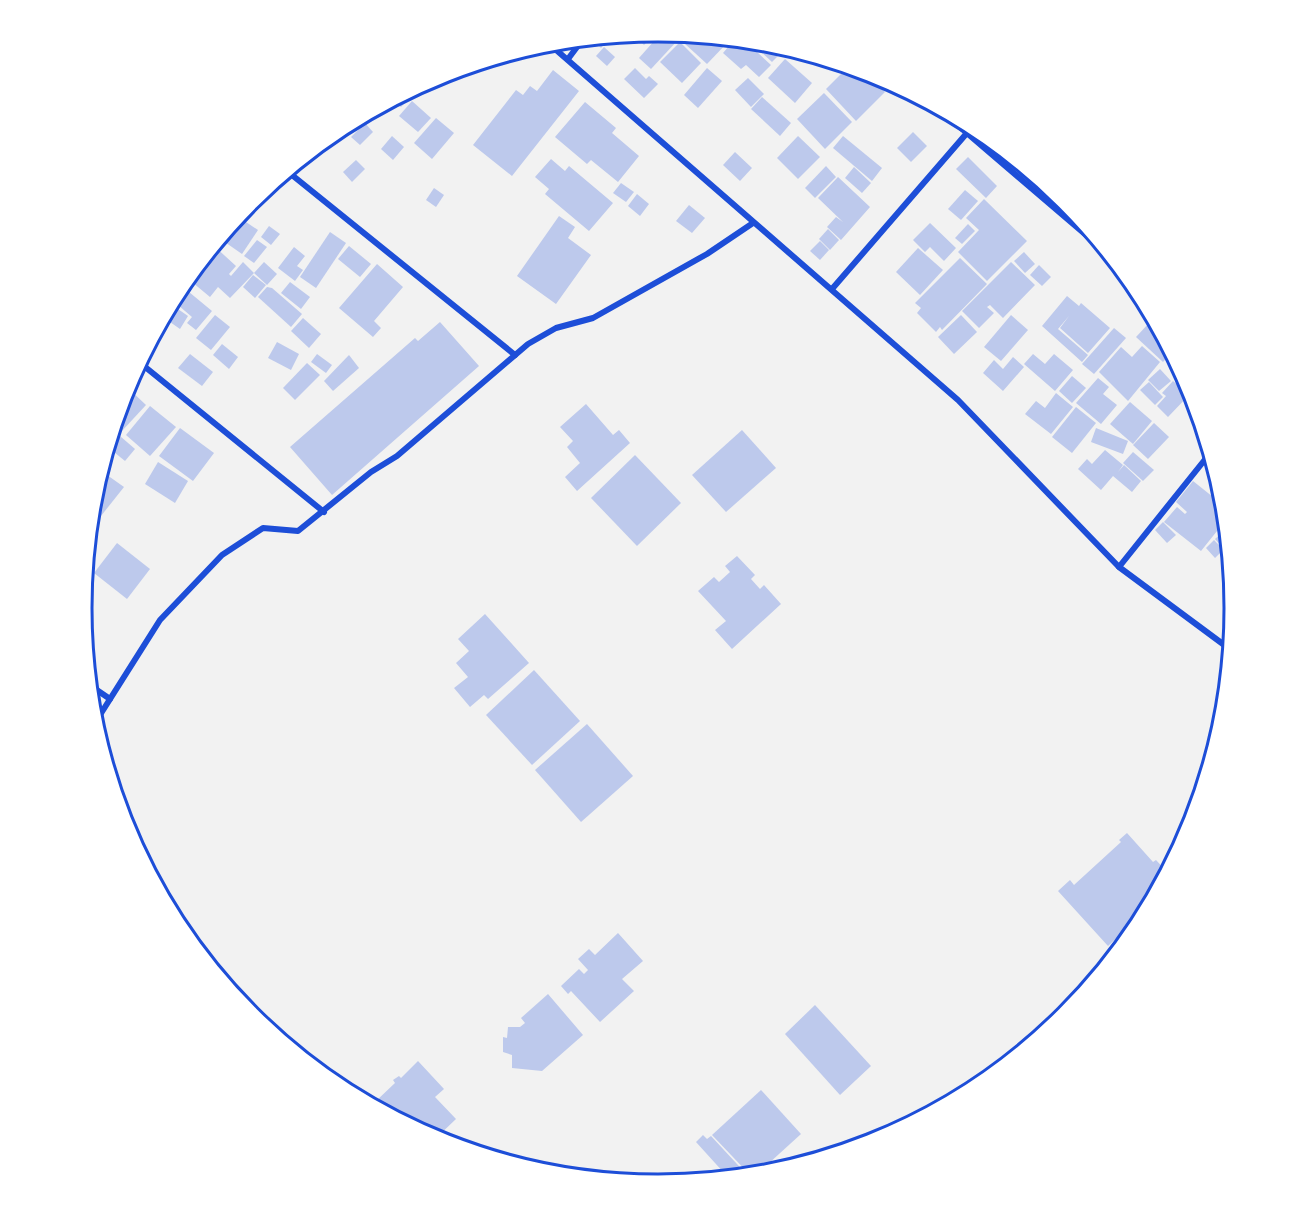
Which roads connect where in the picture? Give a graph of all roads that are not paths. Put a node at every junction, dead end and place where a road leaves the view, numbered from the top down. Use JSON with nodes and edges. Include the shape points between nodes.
{"nodes":[{"id":1,"x":576,"y":48,"type":"edge"},
{"id":2,"x":559,"y":51,"type":"edge"},
{"id":3,"x":568,"y":59,"type":"junction"},
{"id":4,"x":967,"y":133,"type":"edge"},
{"id":5,"x":969,"y":134,"type":"edge"},
{"id":6,"x":292,"y":176,"type":"edge"},
{"id":7,"x":753,"y":223,"type":"junction"},
{"id":8,"x":1076,"y":226,"type":"edge"},
{"id":9,"x":832,"y":289,"type":"junction"},
{"id":10,"x":516,"y":355,"type":"junction"},
{"id":11,"x":146,"y":368,"type":"edge"},
{"id":12,"x":1204,"y":460,"type":"edge"},
{"id":13,"x":324,"y":512,"type":"junction"},
{"id":14,"x":1119,"y":567,"type":"junction"},
{"id":15,"x":1223,"y":644,"type":"edge"},
{"id":16,"x":97,"y":690,"type":"edge"},
{"id":17,"x":110,"y":699,"type":"junction"},
{"id":18,"x":101,"y":713,"type":"edge"}],
"edges":[{"from":1,"to":3,"type":"street"},
{"from":2,"to":3,"type":"street"},
{"from":3,"to":7,"type":"street"},
{"from":4,"to":9,"type":"street"},
{"from":5,"to":8,"type":"street"},
{"from":6,"to":10,"type":"street"},
{"from":7,"to":9,"type":"street"},
{"from":7,"to":10,"type":"street","via":[[707,254],[593,318],[556,328]]},
{"from":9,"to":14,"type":"street","via":[[958,400]]},
{"from":10,"to":13,"type":"street"},
{"from":11,"to":13,"type":"street"},
{"from":12,"to":14,"type":"street"},
{"from":13,"to":17,"type":"street","via":[[298,531],[263,528],[222,555],[160,620]]},
{"from":14,"to":15,"type":"street"},
{"from":16,"to":17,"type":"street"},
{"from":17,"to":18,"type":"street"}]}
